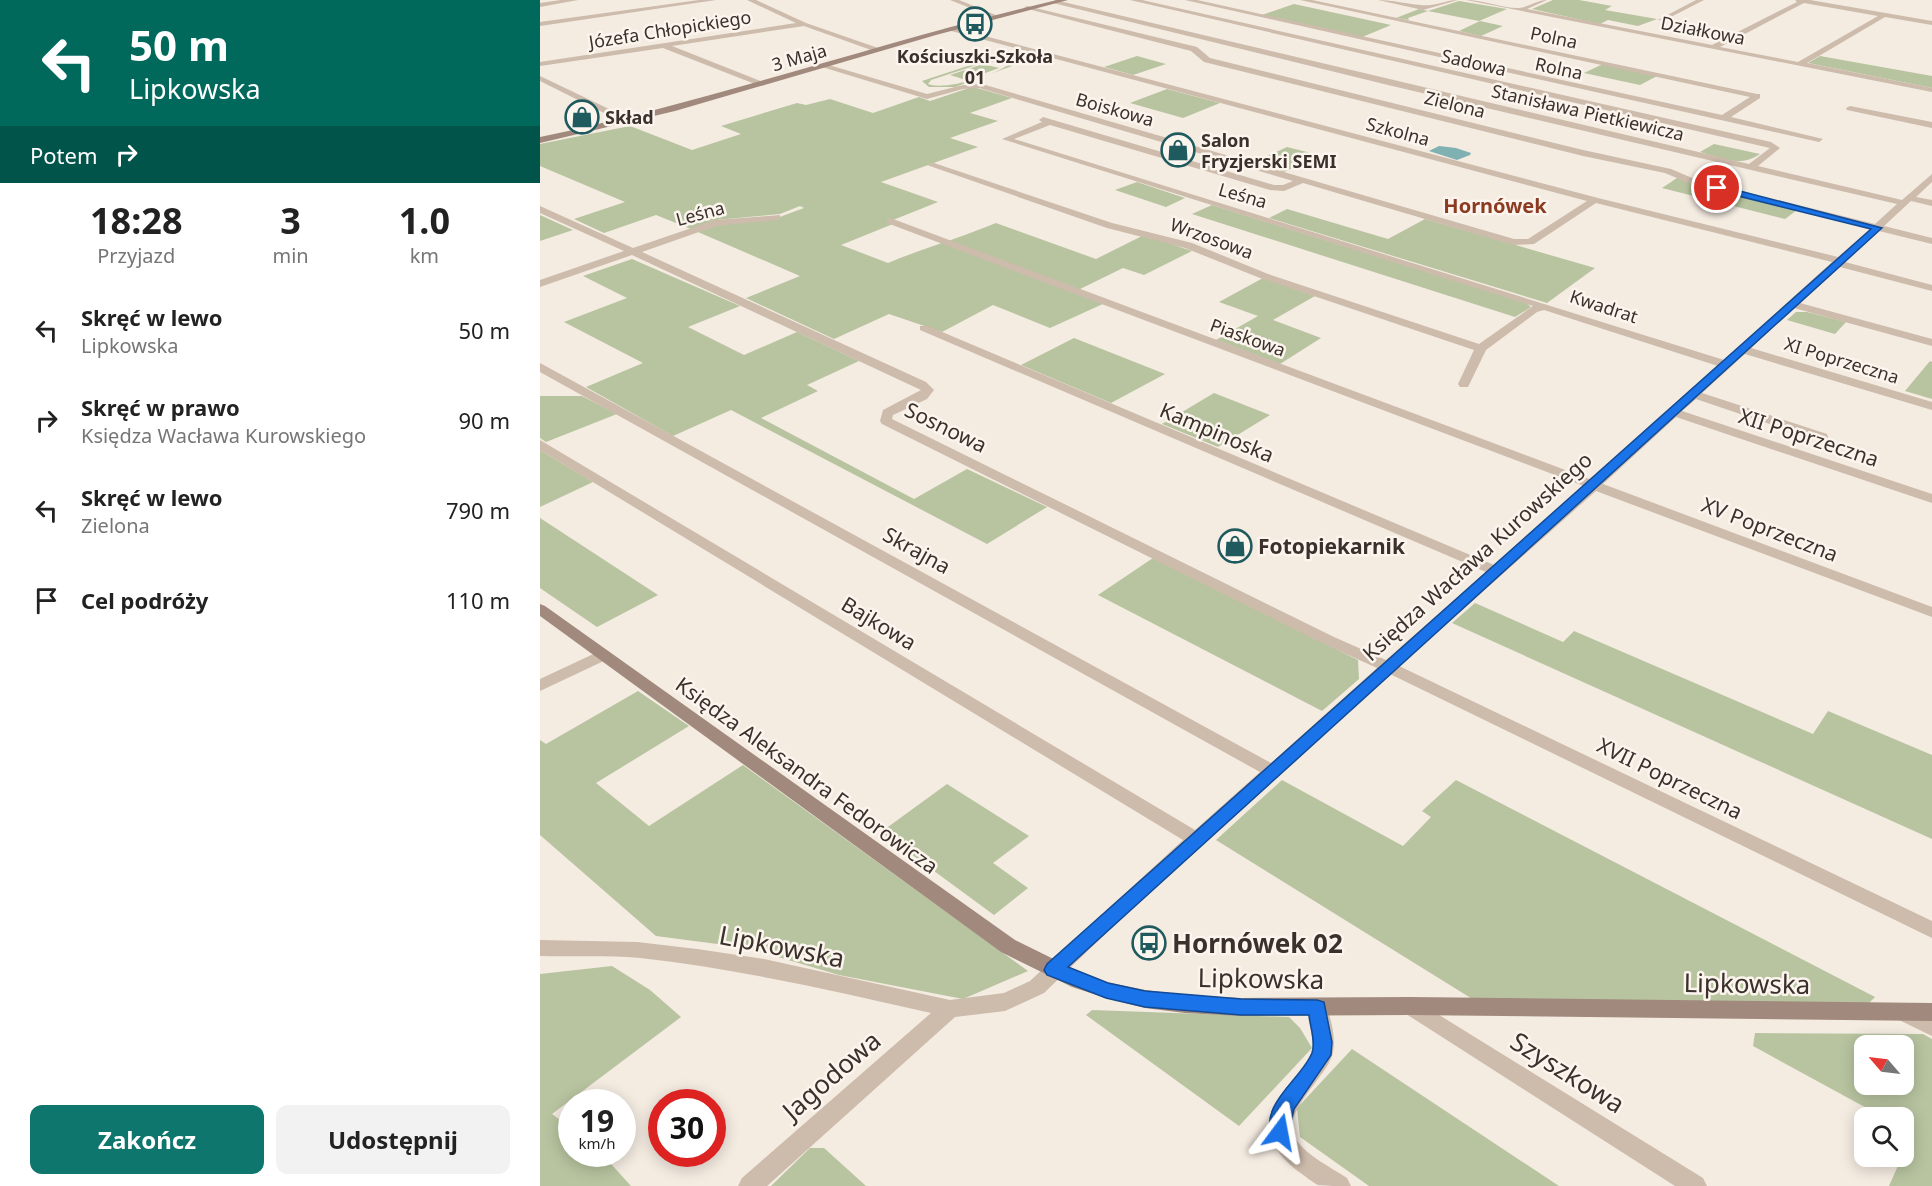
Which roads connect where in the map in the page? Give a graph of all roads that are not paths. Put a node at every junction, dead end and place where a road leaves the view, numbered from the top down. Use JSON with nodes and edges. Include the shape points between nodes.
{"nodes":[{"id":1,"x":575,"y":0,"type":"edge"},
{"id":2,"x":713,"y":0,"type":"edge"},
{"id":3,"x":750,"y":0,"type":"edge"},
{"id":4,"x":953,"y":0,"type":"edge"},
{"id":5,"x":1065,"y":0,"type":"edge"},
{"id":6,"x":1133,"y":0,"type":"edge"},
{"id":7,"x":1188,"y":0,"type":"edge"},
{"id":8,"x":1303,"y":0,"type":"edge"},
{"id":9,"x":1381,"y":0,"type":"edge"},
{"id":10,"x":1455,"y":0,"type":"edge"},
{"id":11,"x":1469,"y":0,"type":"edge"},
{"id":12,"x":1544,"y":0,"type":"edge"},
{"id":13,"x":1701,"y":0,"type":"edge"},
{"id":14,"x":1800,"y":0,"type":"edge"},
{"id":15,"x":1055,"y":2,"type":"junction"},
{"id":16,"x":540,"y":5,"type":"edge"},
{"id":17,"x":1027,"y":8,"type":"junction"},
{"id":18,"x":1520,"y":10,"type":"junction"},
{"id":19,"x":995,"y":15,"type":"junction"},
{"id":20,"x":1884,"y":15,"type":"junction"},
{"id":21,"x":1661,"y":20,"type":"dead end"},
{"id":22,"x":1932,"y":23,"type":"edge"},
{"id":23,"x":540,"y":24,"type":"edge"},
{"id":24,"x":804,"y":24,"type":"junction"},
{"id":25,"x":948,"y":29,"type":"junction"},
{"id":26,"x":665,"y":45,"type":"junction"},
{"id":27,"x":1714,"y":47,"type":"junction"},
{"id":28,"x":877,"y":49,"type":"junction"},
{"id":29,"x":540,"y":64,"type":"edge"},
{"id":30,"x":1800,"y":64,"type":"junction"},
{"id":31,"x":825,"y":65,"type":"junction"},
{"id":32,"x":540,"y":78,"type":"edge"},
{"id":33,"x":760,"y":84,"type":"junction"},
{"id":34,"x":1932,"y":90,"type":"edge"},
{"id":35,"x":1850,"y":108,"type":"dead end"},
{"id":36,"x":1059,"y":110,"type":"junction"},
{"id":37,"x":1722,"y":119,"type":"junction"},
{"id":38,"x":629,"y":122,"type":"junction"},
{"id":39,"x":1050,"y":122,"type":"junction"},
{"id":40,"x":1932,"y":125,"type":"edge"},
{"id":41,"x":1819,"y":139,"type":"dead end"},
{"id":42,"x":540,"y":140,"type":"edge"},
{"id":43,"x":931,"y":165,"type":"dead end"},
{"id":44,"x":1751,"y":167,"type":"junction"},
{"id":45,"x":1931,"y":178,"type":"edge"},
{"id":46,"x":1303,"y":180,"type":"junction"},
{"id":47,"x":1595,"y":200,"type":"junction"},
{"id":48,"x":1907,"y":201,"type":"junction"},
{"id":49,"x":1932,"y":203,"type":"edge"},
{"id":50,"x":540,"y":209,"type":"edge"},
{"id":51,"x":777,"y":217,"type":"dead end"},
{"id":52,"x":890,"y":221,"type":"dead end"},
{"id":53,"x":1877,"y":228,"type":"junction"},
{"id":54,"x":1932,"y":241,"type":"edge"},
{"id":55,"x":633,"y":251,"type":"junction"},
{"id":56,"x":1839,"y":262,"type":"junction"},
{"id":57,"x":540,"y":284,"type":"edge"},
{"id":58,"x":1932,"y":288,"type":"edge"},
{"id":59,"x":1791,"y":304,"type":"junction"},
{"id":60,"x":1544,"y":306,"type":"junction"},
{"id":61,"x":924,"y":328,"type":"dead end"},
{"id":62,"x":1932,"y":343,"type":"edge"},
{"id":63,"x":1481,"y":348,"type":"junction"},
{"id":64,"x":1742,"y":349,"type":"junction"},
{"id":65,"x":1724,"y":364,"type":"junction"},
{"id":66,"x":540,"y":367,"type":"edge"},
{"id":67,"x":1464,"y":384,"type":"dead end"},
{"id":68,"x":1693,"y":394,"type":"junction"},
{"id":69,"x":1932,"y":406,"type":"edge"},
{"id":70,"x":1673,"y":412,"type":"junction"},
{"id":71,"x":1822,"y":437,"type":"dead end"},
{"id":72,"x":540,"y":444,"type":"edge"},
{"id":73,"x":1594,"y":485,"type":"junction"},
{"id":74,"x":1932,"y":499,"type":"edge"},
{"id":75,"x":1496,"y":571,"type":"junction"},
{"id":76,"x":540,"y":609,"type":"edge"},
{"id":77,"x":1932,"y":612,"type":"edge"},
{"id":78,"x":602,"y":654,"type":"junction"},
{"id":79,"x":1389,"y":667,"type":"junction"},
{"id":80,"x":540,"y":686,"type":"edge"},
{"id":81,"x":1272,"y":771,"type":"junction"},
{"id":82,"x":1196,"y":839,"type":"junction"},
{"id":83,"x":1932,"y":930,"type":"edge"},
{"id":84,"x":540,"y":948,"type":"edge"},
{"id":85,"x":1054,"y":970,"type":"junction"},
{"id":86,"x":1410,"y":1006,"type":"junction"},
{"id":87,"x":1317,"y":1008,"type":"junction"},
{"id":88,"x":950,"y":1009,"type":"junction"},
{"id":89,"x":1902,"y":1012,"type":"junction"},
{"id":90,"x":1932,"y":1012,"type":"edge"},
{"id":91,"x":1932,"y":1027,"type":"edge"},
{"id":92,"x":750,"y":1186,"type":"edge"},
{"id":93,"x":1339,"y":1186,"type":"edge"},
{"id":94,"x":1695,"y":1186,"type":"edge"}],
"edges":[{"from":1,"to":16,"type":"street"},
{"from":2,"to":23,"type":"street"},
{"from":3,"to":24,"type":"street"},
{"from":4,"to":19,"type":"street"},
{"from":5,"to":15,"type":"street","name":"3 Maja"},
{"from":6,"to":44,"type":"street","name":"Sadowa","via":[[1776,148]]},
{"from":7,"to":37,"type":"street","name":"Rolna"},
{"from":8,"to":37,"type":"street","name":"Polna","via":[[1757,96]]},
{"from":9,"to":10,"type":"street","via":[[1423,8]]},
{"from":11,"to":18,"type":"street","name":"Działkowa"},
{"from":12,"to":18,"type":"street"},
{"from":13,"to":21,"type":"street"},
{"from":14,"to":20,"type":"street"},
{"from":14,"to":27,"type":"street"},
{"from":15,"to":17,"type":"street","name":"3 Maja"},
{"from":15,"to":44,"type":"street","name":"Stanisława Pietkiewicza"},
{"from":17,"to":19,"type":"street","name":"3 Maja"},
{"from":17,"to":53,"type":"street","name":"Zielona","via":[[1194,49],[1207,60],[1668,171],[1694,182]]},
{"from":18,"to":27,"type":"street","name":"Działkowa"},
{"from":19,"to":25,"type":"street","name":"3 Maja"},
{"from":20,"to":22,"type":"street"},
{"from":20,"to":30,"type":"street"},
{"from":24,"to":26,"type":"street","name":"Józefa Chłopickiego"},
{"from":24,"to":28,"type":"street"},
{"from":25,"to":28,"type":"street","name":"3 Maja"},
{"from":25,"to":47,"type":"street","name":"Szkolna"},
{"from":26,"to":29,"type":"street","name":"Józefa Chłopickiego"},
{"from":26,"to":33,"type":"street"},
{"from":27,"to":30,"type":"street","name":"Działkowa"},
{"from":28,"to":31,"type":"street","name":"3 Maja"},
{"from":30,"to":34,"type":"street","name":"Działkowa"},
{"from":31,"to":33,"type":"street","name":"3 Maja"},
{"from":31,"to":36,"type":"street","name":"Boiskowa","via":[[927,97],[979,86]]},
{"from":32,"to":38,"type":"street"},
{"from":33,"to":38,"type":"street","name":"3 Maja"},
{"from":35,"to":40,"type":"street"},
{"from":36,"to":39,"type":"street","via":[[1042,119]]},
{"from":36,"to":46,"type":"street","name":"Boiskowa"},
{"from":37,"to":41,"type":"street","name":"Rolna"},
{"from":38,"to":42,"type":"street","name":"3 Maja"},
{"from":39,"to":46,"type":"street","via":[[1273,188]]},
{"from":39,"to":60,"type":"street","name":"Leśna","via":[[1006,139]]},
{"from":43,"to":63,"type":"street","name":"Wrzosowa","via":[[1110,226],[1136,229]]},
{"from":44,"to":48,"type":"street","name":"Stanisława Pietkiewicza"},
{"from":45,"to":48,"type":"street","name":"Księdza Wacława Kurowskiego"},
{"from":46,"to":47,"type":"street","name":"Boiskowa","via":[[1523,243]]},
{"from":47,"to":56,"type":"street","name":"Szkolna"},
{"from":48,"to":49,"type":"street","name":"Stanisława Pietkiewicza"},
{"from":48,"to":53,"type":"street","name":"Księdza Wacława Kurowskiego"},
{"from":50,"to":55,"type":"street","name":"Sosnowa"},
{"from":51,"to":55,"type":"street","name":"Leśna","via":[[715,223]]},
{"from":52,"to":73,"type":"street","name":"Piaskowa"},
{"from":53,"to":54,"type":"street","name":"Zielona"},
{"from":53,"to":56,"type":"street","name":"Księdza Wacława Kurowskiego"},
{"from":55,"to":57,"type":"street","name":"Leśna"},
{"from":55,"to":79,"type":"street","name":"Sosnowa","via":[[928,390],[887,413],[886,421]]},
{"from":56,"to":58,"type":"street","name":"Szkolna"},
{"from":56,"to":59,"type":"street","name":"Księdza Wacława Kurowskiego"},
{"from":59,"to":62,"type":"street"},
{"from":59,"to":64,"type":"street","name":"Księdza Wacława Kurowskiego"},
{"from":60,"to":63,"type":"street","name":"Kwadrat"},
{"from":60,"to":65,"type":"street","name":"Kwadrat"},
{"from":61,"to":75,"type":"street","name":"Kampinoska"},
{"from":63,"to":67,"type":"street"},
{"from":64,"to":65,"type":"street","name":"Księdza Wacława Kurowskiego"},
{"from":64,"to":69,"type":"street","name":"XI Poprzeczna"},
{"from":65,"to":68,"type":"street","name":"Księdza Wacława Kurowskiego"},
{"from":66,"to":81,"type":"street","name":"Skrajna"},
{"from":68,"to":70,"type":"street","name":"Księdza Wacława Kurowskiego"},
{"from":68,"to":71,"type":"street"},
{"from":70,"to":73,"type":"street","name":"Księdza Wacława Kurowskiego"},
{"from":70,"to":74,"type":"street","name":"XII Poprzeczna"},
{"from":72,"to":82,"type":"street","name":"Bajkowa"},
{"from":73,"to":75,"type":"street","name":"Księdza Wacława Kurowskiego"},
{"from":73,"to":77,"type":"street","name":"XV Poprzeczna"},
{"from":75,"to":79,"type":"street","name":"Księdza Wacława Kurowskiego"},
{"from":76,"to":78,"type":"street","name":"Księdza Aleksandra Fedorowicza"},
{"from":78,"to":80,"type":"street"},
{"from":78,"to":85,"type":"street","name":"Księdza Aleksandra Fedorowicza","via":[[979,926]]},
{"from":79,"to":81,"type":"street","name":"Księdza Wacława Kurowskiego"},
{"from":79,"to":83,"type":"street","name":"XVII Poprzeczna"},
{"from":81,"to":82,"type":"street","name":"Księdza Wacława Kurowskiego"},
{"from":82,"to":85,"type":"street","name":"Księdza Wacława Kurowskiego"},
{"from":84,"to":88,"type":"street","name":"Lipkowska","via":[[637,950],[697,957],[764,967]]},
{"from":85,"to":87,"type":"street","name":"Lipkowska","via":[[1106,990],[1145,999]]},
{"from":85,"to":88,"type":"street","name":"Lipkowska","via":[[1037,987],[1005,1002]]},
{"from":86,"to":87,"type":"street","name":"Lipkowska"},
{"from":86,"to":89,"type":"street","name":"Lipkowska"},
{"from":86,"to":94,"type":"street","name":"Szyszkowa"},
{"from":87,"to":93,"type":"street","via":[[1323,1042],[1321,1055],[1286,1104],[1279,1121],[1280,1132],[1290,1151]]},
{"from":88,"to":92,"type":"street","name":"Jagodowa"},
{"from":89,"to":90,"type":"street","name":"Lipkowska"},
{"from":89,"to":91,"type":"street"}]}
